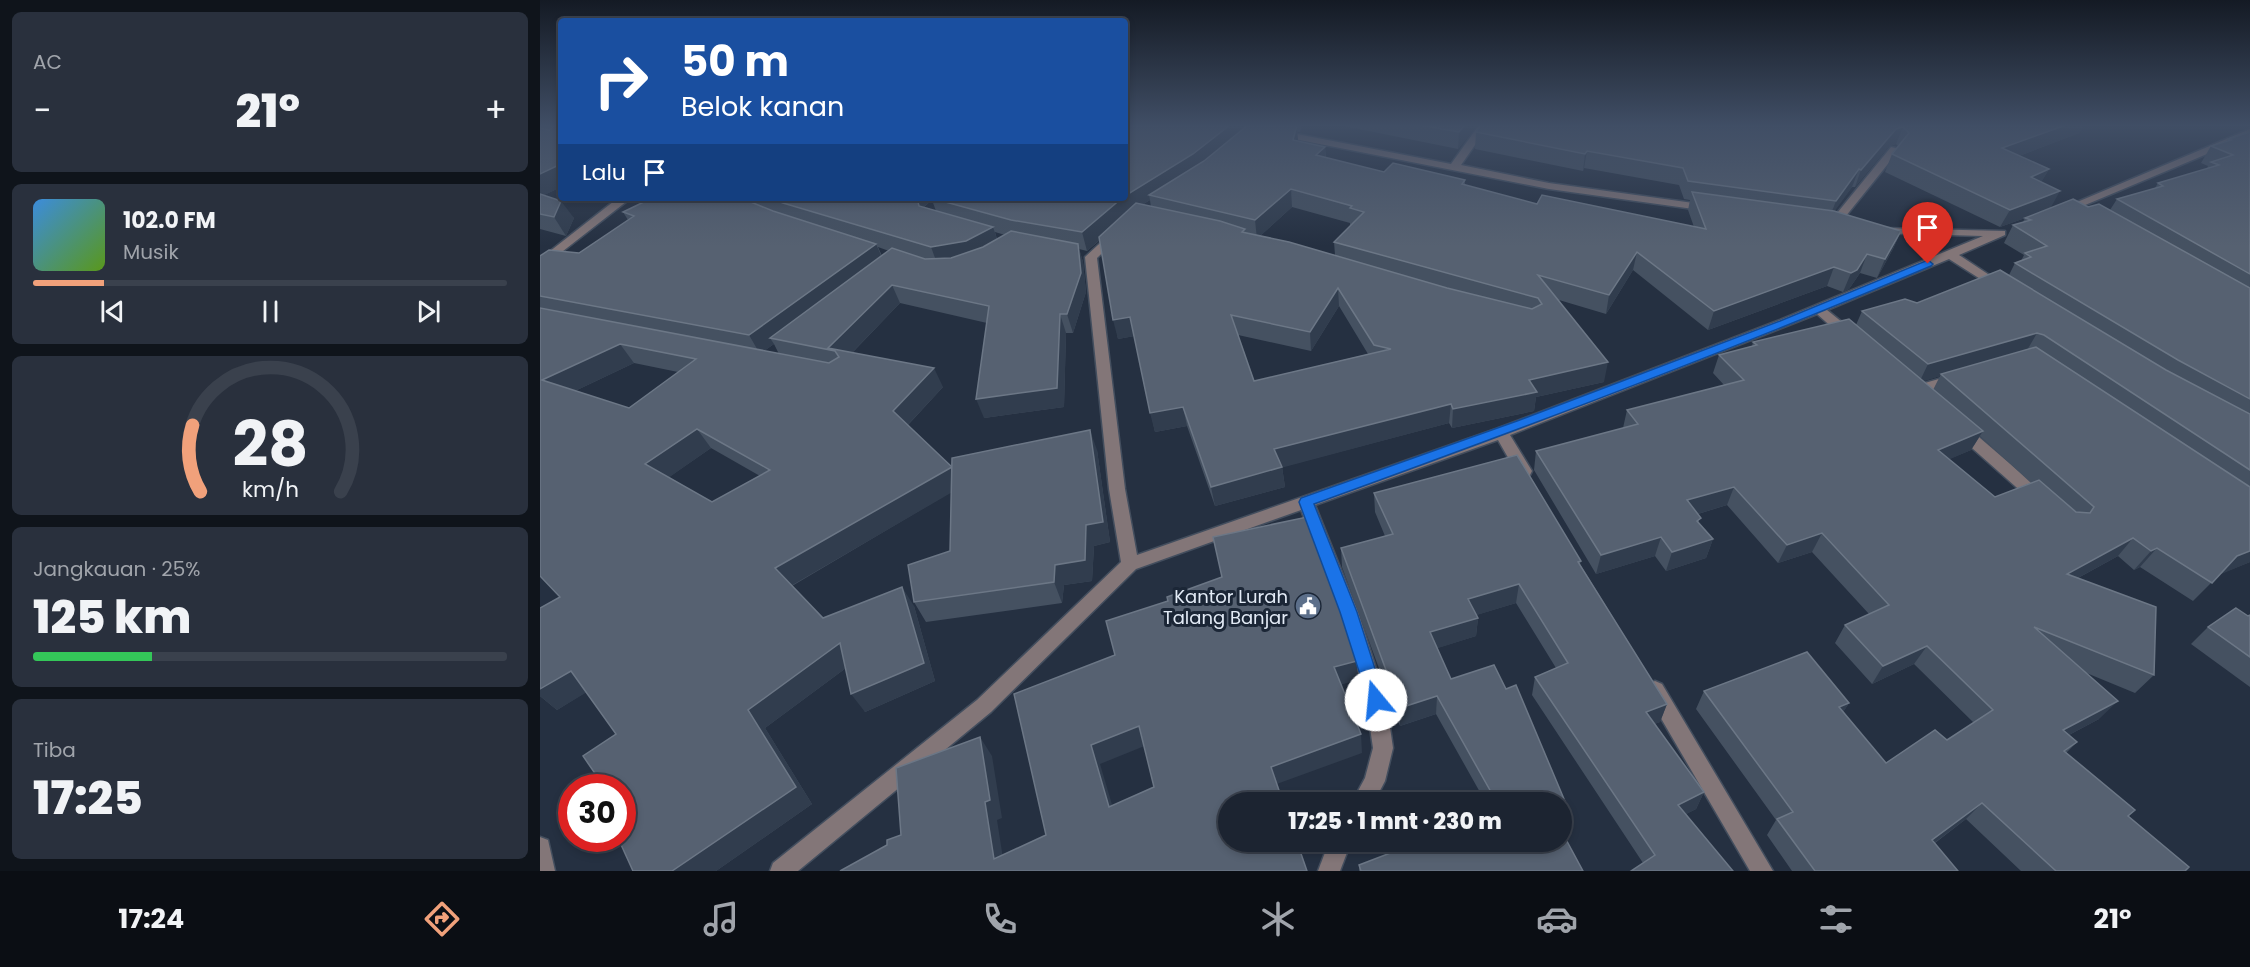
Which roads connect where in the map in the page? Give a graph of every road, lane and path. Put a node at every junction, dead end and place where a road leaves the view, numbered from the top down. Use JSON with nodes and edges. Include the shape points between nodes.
{"nodes":[{"id":1,"x":1455,"y":166,"type":"edge"},
{"id":2,"x":1881,"y":166,"type":"edge"},
{"id":3,"x":2176,"y":166,"type":"edge"},
{"id":4,"x":621,"y":201,"type":"edge"},
{"id":5,"x":1718,"y":210,"type":"edge"},
{"id":6,"x":2054,"y":214,"type":"edge"},
{"id":7,"x":1833,"y":225,"type":"edge"},
{"id":8,"x":1122,"y":229,"type":"edge"},
{"id":9,"x":1866,"y":230,"type":"edge"},
{"id":10,"x":1949,"y":254,"type":"junction"},
{"id":11,"x":543,"y":258,"type":"edge"},
{"id":12,"x":2016,"y":296,"type":"edge"},
{"id":13,"x":1818,"y":309,"type":"junction"},
{"id":14,"x":1862,"y":346,"type":"edge"},
{"id":15,"x":1972,"y":374,"type":"edge"},
{"id":16,"x":1933,"y":405,"type":"edge"},
{"id":17,"x":1950,"y":420,"type":"edge"},
{"id":18,"x":1500,"y":433,"type":"junction"},
{"id":19,"x":1530,"y":483,"type":"edge"},
{"id":20,"x":1306,"y":502,"type":"junction"},
{"id":21,"x":2052,"y":510,"type":"edge"},
{"id":22,"x":1130,"y":564,"type":"junction"},
{"id":23,"x":1644,"y":672,"type":"edge"},
{"id":24,"x":1369,"y":792,"type":"edge"},
{"id":25,"x":540,"y":848,"type":"edge"},
{"id":26,"x":1336,"y":852,"type":"edge"},
{"id":27,"x":544,"y":871,"type":"edge"},
{"id":28,"x":781,"y":871,"type":"edge"},
{"id":29,"x":1329,"y":871,"type":"edge"},
{"id":30,"x":1762,"y":871,"type":"edge"}],
"edges":[{"from":1,"to":5,"type":"street","via":[[1549,186]]},
{"from":2,"to":7,"type":"street"},
{"from":3,"to":6,"type":"street","via":[[2080,209]]},
{"from":4,"to":11,"type":"street"},
{"from":8,"to":22,"type":"street","via":[[1086,256]]},
{"from":9,"to":10,"type":"street","via":[[2007,231]]},
{"from":10,"to":12,"type":"street"},
{"from":10,"to":13,"type":"street"},
{"from":13,"to":14,"type":"street"},
{"from":13,"to":18,"type":"street"},
{"from":15,"to":16,"type":"street","via":[[1912,387]]},
{"from":17,"to":21,"type":"street"},
{"from":18,"to":19,"type":"street"},
{"from":18,"to":20,"type":"street"},
{"from":20,"to":22,"type":"street"},
{"from":20,"to":24,"type":"street","via":[[1349,612],[1376,700],[1383,748]]},
{"from":22,"to":28,"type":"street","via":[[984,706]]},
{"from":23,"to":30,"type":"street"},
{"from":25,"to":27,"type":"street"},
{"from":26,"to":29,"type":"street"}]}
